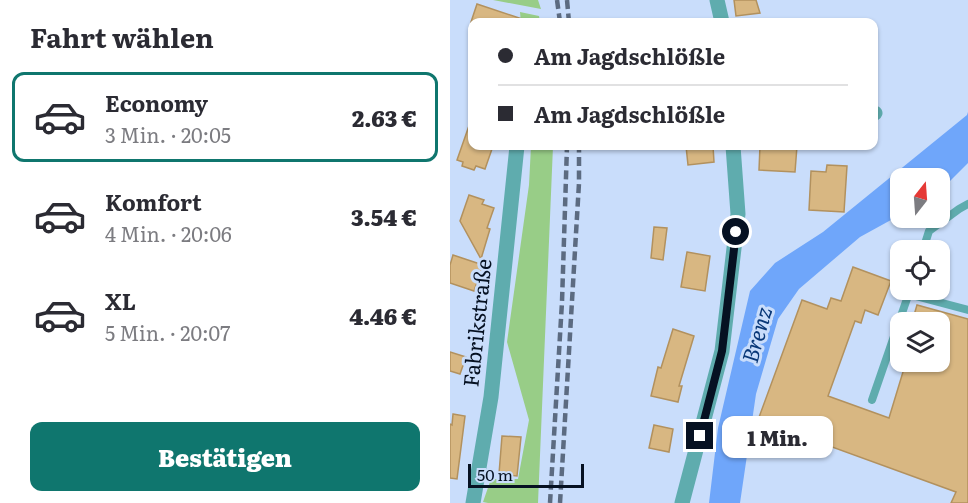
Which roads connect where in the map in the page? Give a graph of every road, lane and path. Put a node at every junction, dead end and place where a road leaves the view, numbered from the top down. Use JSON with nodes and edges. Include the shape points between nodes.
{"nodes":[{"id":1,"x":717,"y":0,"type":"edge"},
{"id":2,"x":721,"y":18,"type":"edge"},
{"id":3,"x":517,"y":150,"type":"edge"},
{"id":4,"x":733,"y":150,"type":"edge"},
{"id":5,"x":968,"y":204,"type":"edge"},
{"id":6,"x":926,"y":240,"type":"edge"},
{"id":7,"x":906,"y":300,"type":"edge"},
{"id":8,"x":935,"y":300,"type":"edge"},
{"id":9,"x":968,"y":310,"type":"edge"},
{"id":10,"x":872,"y":400,"type":"dead end"},
{"id":11,"x":472,"y":503,"type":"edge"},
{"id":12,"x":682,"y":503,"type":"edge"}],
"edges":[{"from":1,"to":2,"type":"street"},
{"from":3,"to":11,"type":"street","name":"Fabrikstraße","via":[[491,397]]},
{"from":4,"to":12,"type":"street","via":[[738,214],[722,351]]},
{"from":5,"to":6,"type":"lane","via":[[929,231]]},
{"from":7,"to":10,"type":"lane"},
{"from":8,"to":9,"type":"lane"}]}
